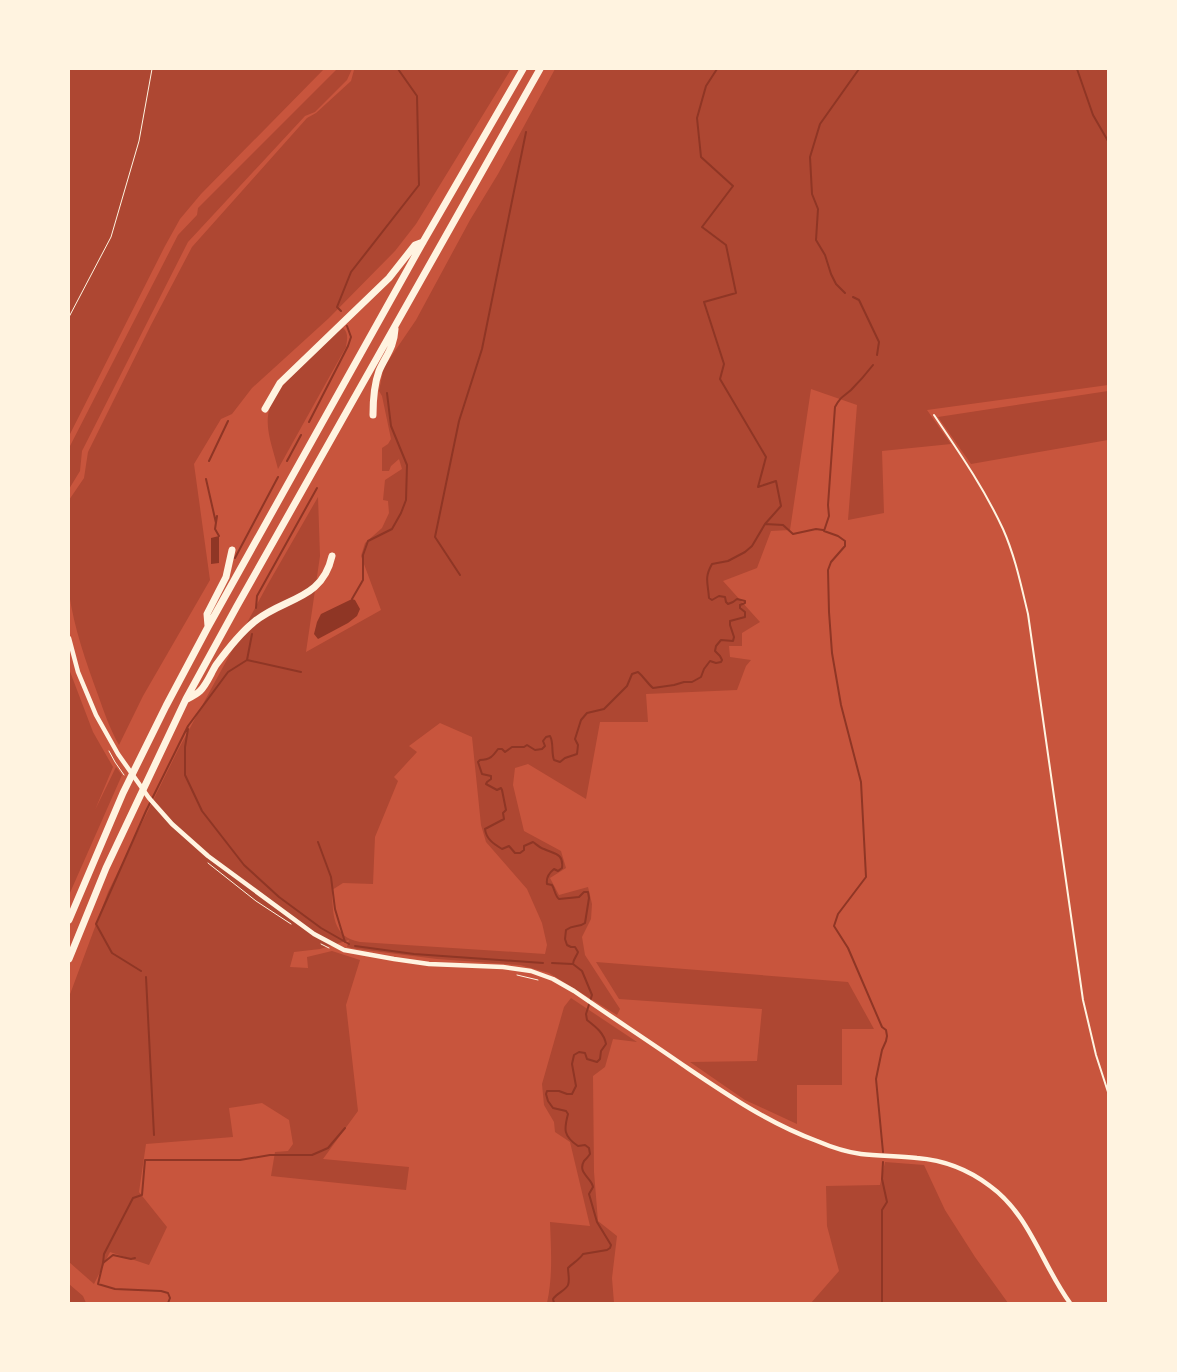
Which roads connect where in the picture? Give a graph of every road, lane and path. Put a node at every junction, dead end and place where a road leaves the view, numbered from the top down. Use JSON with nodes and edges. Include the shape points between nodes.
{"nodes":[{"id":1,"x":152,"y":69,"type":"edge"},
{"id":2,"x":522,"y":69,"type":"edge"},
{"id":3,"x":540,"y":69,"type":"edge"},
{"id":4,"x":423,"y":242,"type":"junction"},
{"id":5,"x":69,"y":317,"type":"edge"},
{"id":6,"x":395,"y":326,"type":"junction"},
{"id":7,"x":265,"y":409,"type":"dead end"},
{"id":8,"x":373,"y":415,"type":"dead end"},
{"id":9,"x":934,"y":415,"type":"dead end"},
{"id":10,"x":232,"y":550,"type":"dead end"},
{"id":11,"x":332,"y":556,"type":"dead end"},
{"id":12,"x":208,"y":627,"type":"junction"},
{"id":13,"x":69,"y":638,"type":"edge"},
{"id":14,"x":186,"y":699,"type":"junction"},
{"id":15,"x":206,"y":858,"type":"junction"},
{"id":16,"x":69,"y":920,"type":"edge"},
{"id":17,"x":295,"y":927,"type":"dead end"},
{"id":18,"x":318,"y":942,"type":"dead end"},
{"id":19,"x":332,"y":950,"type":"dead end"},
{"id":20,"x":69,"y":959,"type":"edge"},
{"id":21,"x":510,"y":973,"type":"dead end"},
{"id":22,"x":544,"y":981,"type":"dead end"},
{"id":23,"x":1108,"y":1092,"type":"edge"},
{"id":24,"x":1070,"y":1303,"type":"edge"}],
"edges":[{"from":1,"to":5,"type":"path","via":[[139,141],[112,237]]},
{"from":2,"to":4,"type":"highway"},
{"from":3,"to":6,"type":"highway"},
{"from":4,"to":7,"type":"highway","via":[[415,245],[389,278],[280,383]]},
{"from":4,"to":12,"type":"highway"},
{"from":6,"to":8,"type":"highway","via":[[394,340],[375,386]]},
{"from":6,"to":14,"type":"highway"},
{"from":9,"to":23,"type":"lane","via":[[977,478],[1017,567],[1028,614],[1084,1000]]},
{"from":10,"to":12,"type":"highway","via":[[226,577],[207,614]]},
{"from":11,"to":14,"type":"highway","via":[[321,582],[302,597],[265,614],[249,626],[200,691]]},
{"from":12,"to":16,"type":"highway","via":[[122,793]]},
{"from":13,"to":15,"type":"street","via":[[82,680],[110,741],[136,781]]},
{"from":14,"to":20,"type":"highway","via":[[109,860]]},
{"from":15,"to":17,"type":"path","via":[[256,901]]},
{"from":15,"to":24,"type":"street","via":[[314,934],[340,948],[417,963],[531,971],[558,982],[736,1101],[790,1130],[841,1149],[930,1160],[977,1177],[998,1192],[1019,1215]]},
{"from":18,"to":19,"type":"path"},
{"from":21,"to":22,"type":"path"}]}
